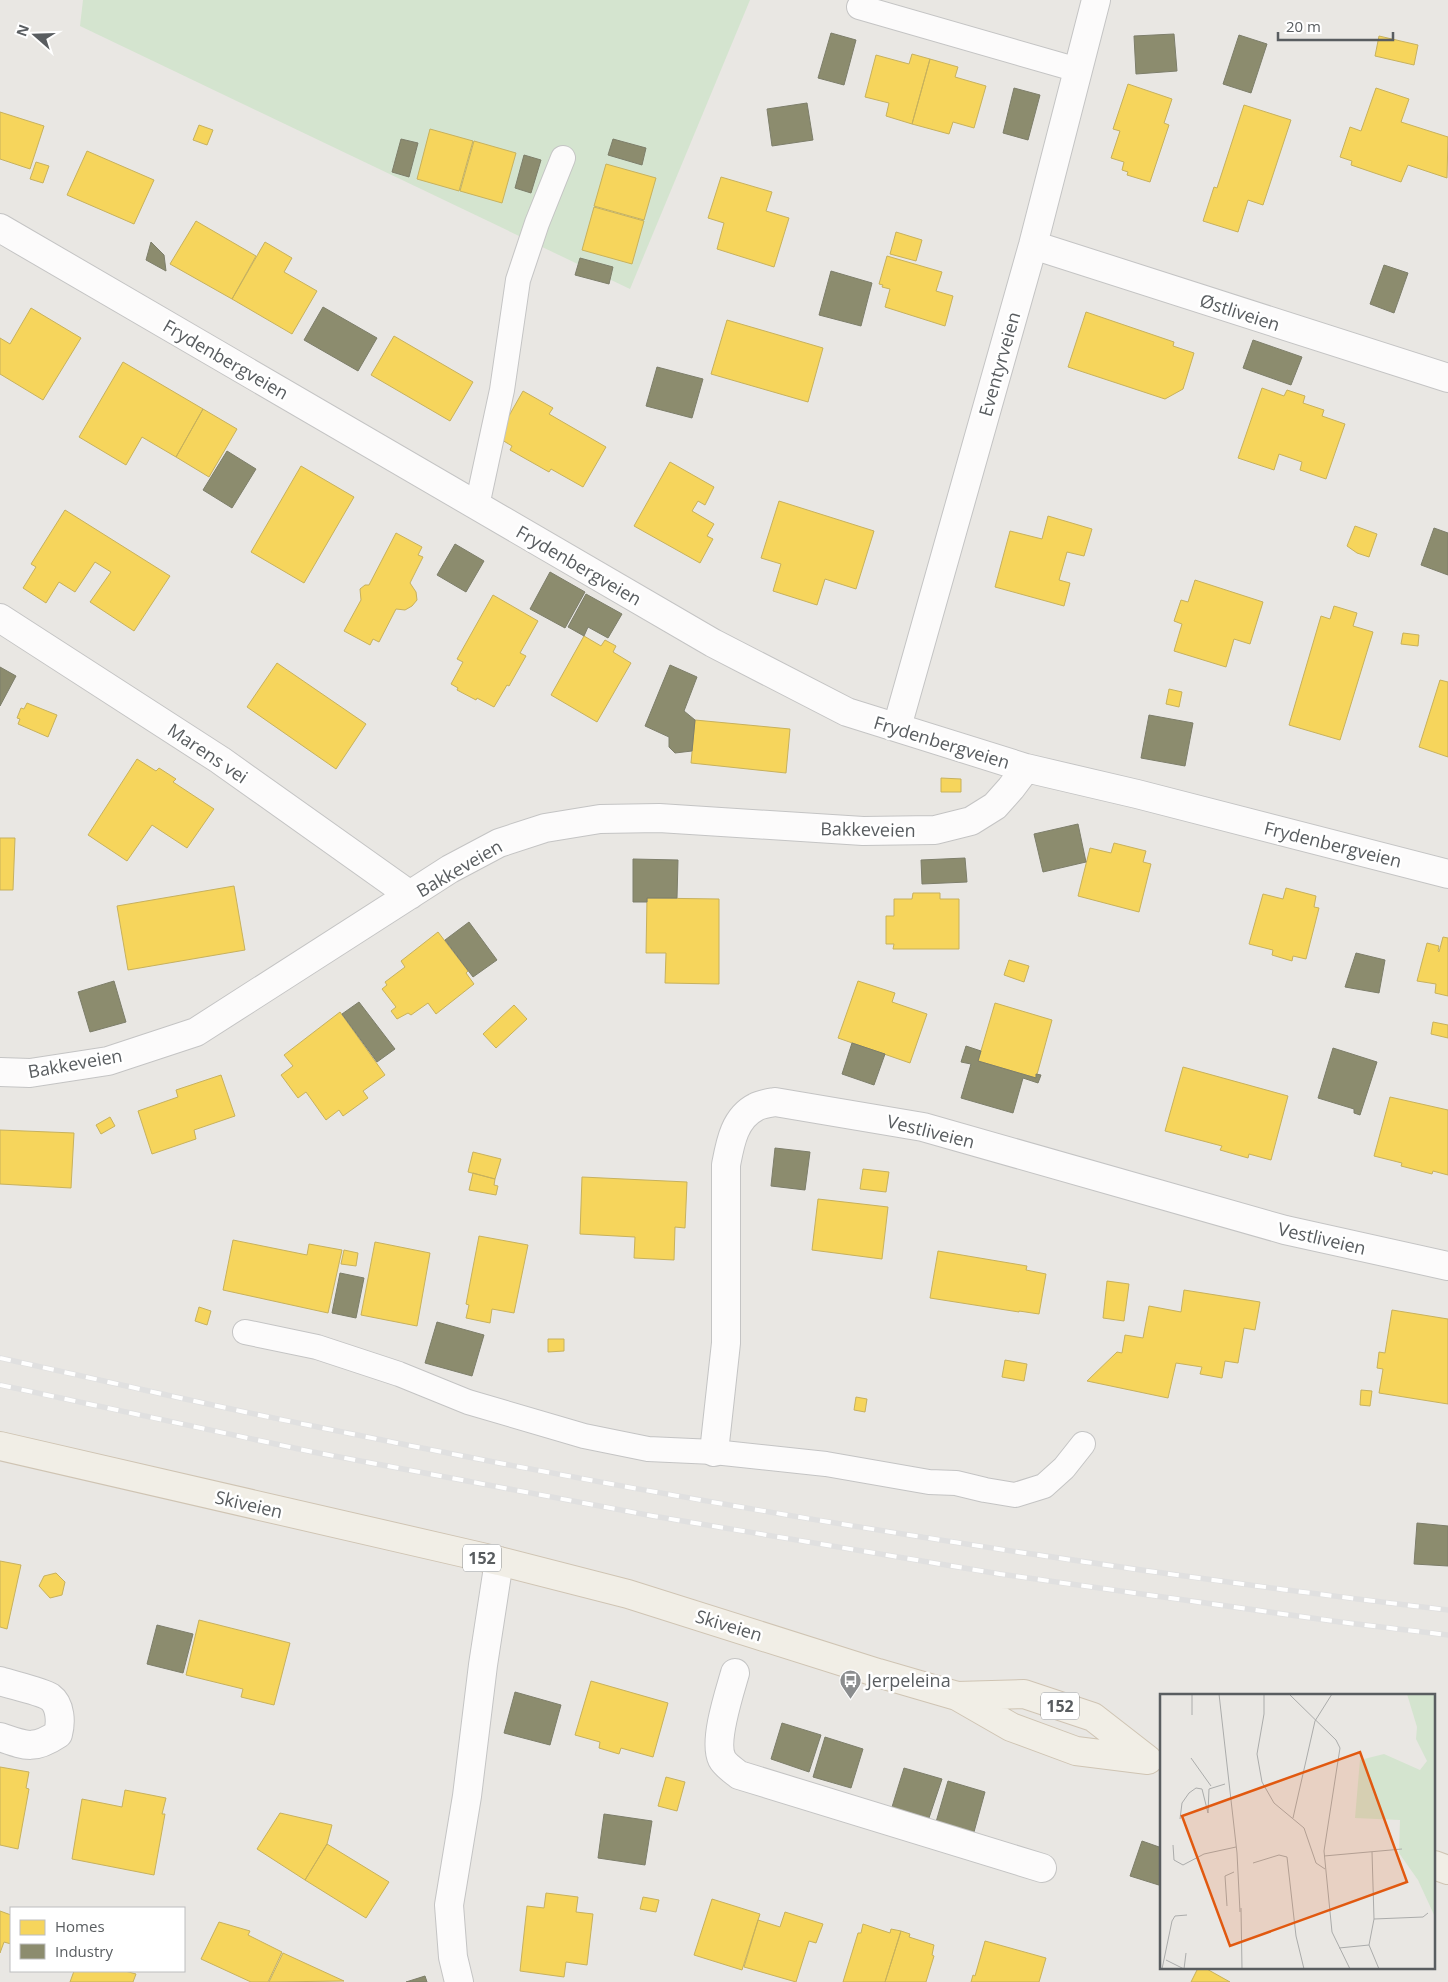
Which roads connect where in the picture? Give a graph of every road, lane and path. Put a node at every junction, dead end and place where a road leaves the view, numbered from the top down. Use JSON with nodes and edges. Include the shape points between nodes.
{"nodes":[{"id":1,"x":1096,"y":0,"type":"edge"},
{"id":2,"x":859,"y":7,"type":"dead end"},
{"id":3,"x":1078,"y":70,"type":"junction"},
{"id":4,"x":563,"y":158,"type":"dead end"},
{"id":5,"x":0,"y":228,"type":"edge"},
{"id":6,"x":1033,"y":245,"type":"junction"},
{"id":7,"x":1448,"y":378,"type":"edge"},
{"id":8,"x":477,"y":506,"type":"junction"},
{"id":9,"x":0,"y":618,"type":"edge"},
{"id":10,"x":897,"y":727,"type":"junction"},
{"id":11,"x":1026,"y":768,"type":"junction"},
{"id":12,"x":1448,"y":874,"type":"edge"},
{"id":13,"x":410,"y":895,"type":"junction"},
{"id":14,"x":0,"y":1072,"type":"edge"},
{"id":15,"x":1448,"y":1266,"type":"edge"},
{"id":16,"x":245,"y":1332,"type":"dead end"},
{"id":17,"x":1083,"y":1444,"type":"dead end"},
{"id":18,"x":0,"y":1446,"type":"edge"},
{"id":19,"x":714,"y":1452,"type":"junction"},
{"id":20,"x":499,"y":1561,"type":"junction"},
{"id":21,"x":735,"y":1672,"type":"dead end"},
{"id":22,"x":0,"y":1681,"type":"edge"},
{"id":23,"x":957,"y":1696,"type":"junction"},
{"id":24,"x":0,"y":1737,"type":"edge"},
{"id":25,"x":1155,"y":1763,"type":"edge"},
{"id":26,"x":1436,"y":1866,"type":"edge"},
{"id":27,"x":1042,"y":1868,"type":"dead end"},
{"id":28,"x":1448,"y":1870,"type":"edge"},
{"id":29,"x":459,"y":1982,"type":"edge"}],
"edges":[{"from":1,"to":3,"type":"street","name":"Eventyrveien"},
{"from":2,"to":3,"type":"lane"},
{"from":3,"to":6,"type":"street","name":"Eventyrveien"},
{"from":4,"to":8,"type":"lane","via":[[518,280],[502,390]]},
{"from":5,"to":8,"type":"street","name":"Frydenbergveien"},
{"from":6,"to":7,"type":"street","name":"Østliveien"},
{"from":6,"to":10,"type":"street","name":"Eventyrveien"},
{"from":8,"to":10,"type":"street","name":"Frydenbergveien","via":[[713,643],[798,688],[847,712]]},
{"from":9,"to":13,"type":"street","name":"Marens vei","via":[[220,760]]},
{"from":10,"to":11,"type":"street","name":"Frydenbergveien"},
{"from":11,"to":12,"type":"street","name":"Frydenbergveien"},
{"from":11,"to":13,"type":"street","name":"Bakkeveien","via":[[994,806],[972,821],[935,830],[863,831],[659,818],[600,819],[544,828],[499,843],[450,868]]},
{"from":13,"to":14,"type":"street","name":"Bakkeveien","via":[[196,1032],[108,1061],[30,1072]]},
{"from":15,"to":19,"type":"street","name":"Vestliveien","via":[[1285,1230],[923,1127],[775,1102],[755,1107],[739,1121],[730,1141],[726,1165],[726,1342]]},
{"from":16,"to":19,"type":"lane","via":[[317,1347],[399,1374],[468,1402],[584,1436],[648,1450]]},
{"from":17,"to":19,"type":"lane","via":[[1044,1486],[1015,1495],[826,1464]]},
{"from":18,"to":20,"type":"main road","name":"Skiveien","number":"152"},
{"from":20,"to":23,"type":"main road","name":"Skiveien","number":"152","via":[[628,1594]]},
{"from":20,"to":29,"type":"street","via":[[449,1905]]},
{"from":21,"to":27,"type":"street","via":[[719,1741],[722,1758],[739,1775]]},
{"from":22,"to":24,"type":"street","via":[[50,1697],[61,1722],[58,1734],[42,1744],[22,1744]]},
{"from":23,"to":25,"type":"main road","name":"Skiveien","number":"152","via":[[1011,1728],[1076,1752]]},
{"from":23,"to":25,"type":"main road","name":"Skiveien","number":"152","via":[[1024,1694],[1093,1717]]},
{"from":26,"to":28,"type":"main road"}]}
